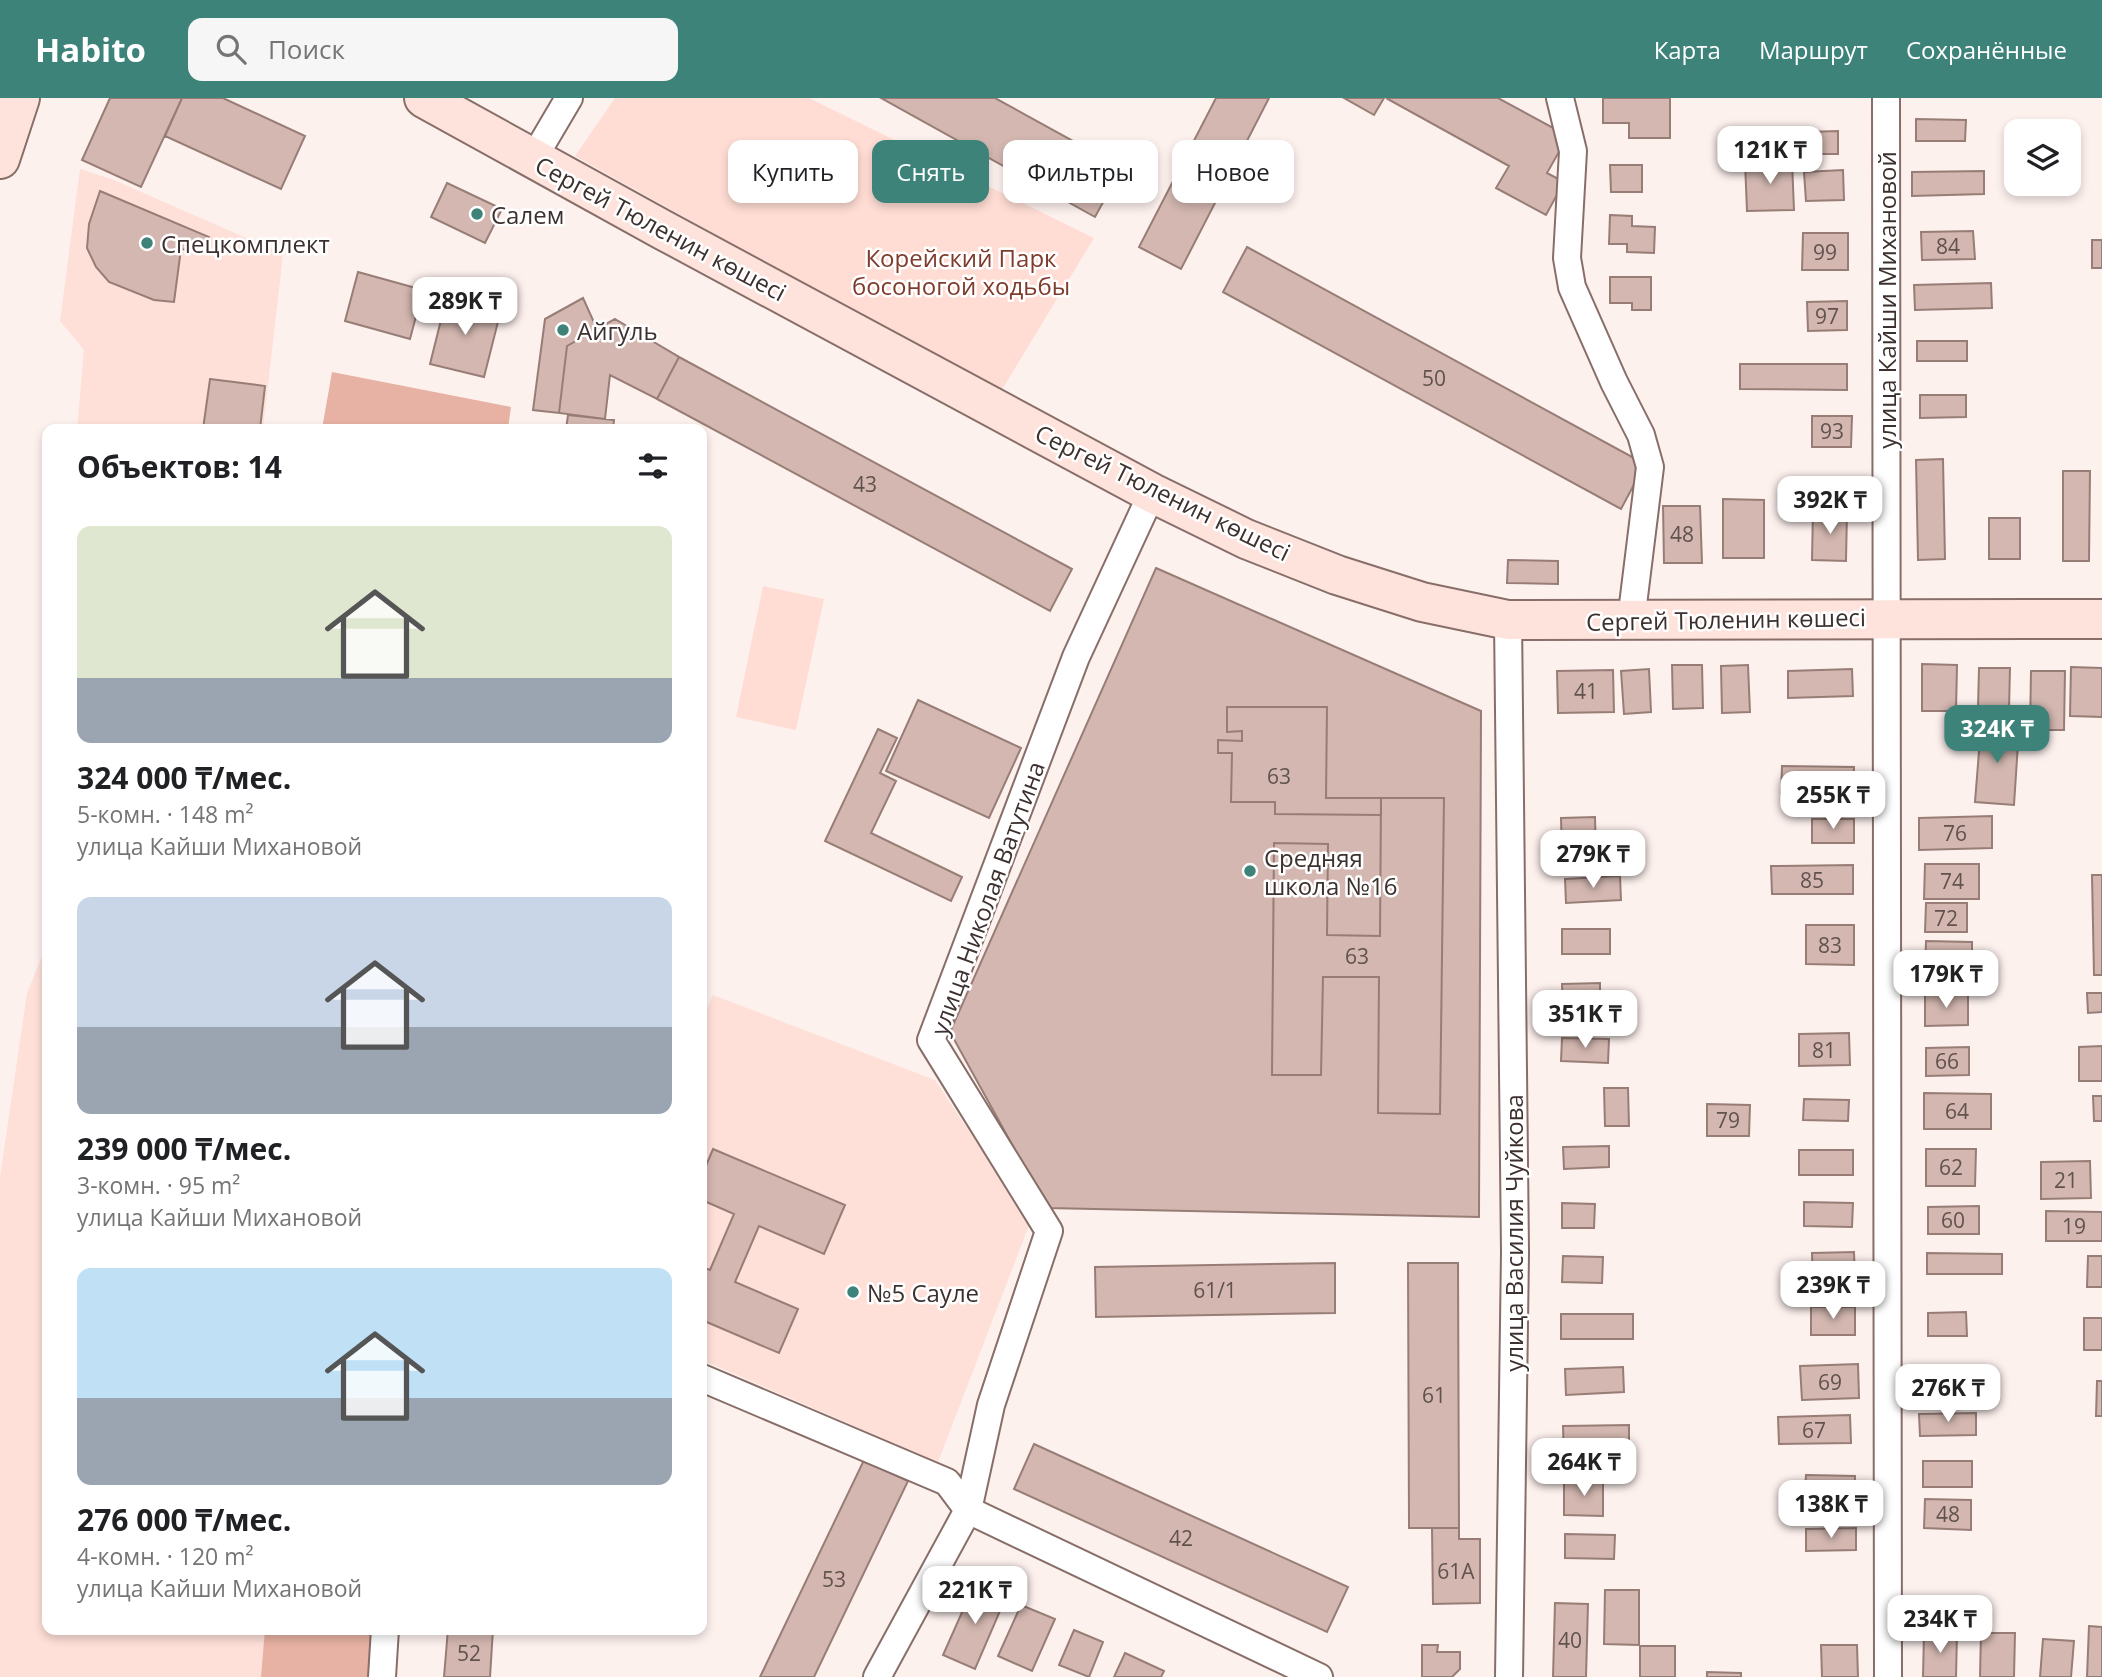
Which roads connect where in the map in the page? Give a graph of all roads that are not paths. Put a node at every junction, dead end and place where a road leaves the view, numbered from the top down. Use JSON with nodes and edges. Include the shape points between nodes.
{"nodes":[{"id":1,"x":20,"y":98,"type":"edge"},
{"id":2,"x":424,"y":98,"type":"edge"},
{"id":3,"x":569,"y":98,"type":"edge"},
{"id":4,"x":1560,"y":98,"type":"edge"},
{"id":5,"x":1885,"y":98,"type":"edge"},
{"id":6,"x":0,"y":159,"type":"edge"},
{"id":7,"x":533,"y":159,"type":"junction"},
{"id":8,"x":1153,"y":493,"type":"junction"},
{"id":9,"x":1886,"y":618,"type":"junction"},
{"id":10,"x":2102,"y":619,"type":"edge"},
{"id":11,"x":1508,"y":620,"type":"junction"},
{"id":12,"x":1631,"y":621,"type":"junction"},
{"id":13,"x":707,"y":1380,"type":"edge"},
{"id":14,"x":968,"y":1510,"type":"junction"},
{"id":15,"x":385,"y":1635,"type":"edge"},
{"id":16,"x":382,"y":1677,"type":"edge"},
{"id":17,"x":877,"y":1677,"type":"edge"},
{"id":18,"x":1320,"y":1677,"type":"edge"},
{"id":19,"x":1508,"y":1677,"type":"edge"},
{"id":20,"x":1888,"y":1677,"type":"edge"}],
"edges":[{"from":1,"to":6,"type":"main road"},
{"from":2,"to":7,"type":"main road","name":"Сергей Тюленин көшесі"},
{"from":3,"to":7,"type":"street"},
{"from":4,"to":12,"type":"street","via":[[1573,151],[1567,258],[1572,286],[1641,435],[1650,467]]},
{"from":5,"to":9,"type":"street","name":"улица Кайши Михановой"},
{"from":7,"to":8,"type":"main road","name":"Сергей Тюленин көшесі"},
{"from":8,"to":11,"type":"main road","name":"Сергей Тюленин көшесі","via":[[1246,539],[1337,575],[1422,602]]},
{"from":8,"to":14,"type":"street","name":"улица Николая Ватутина","via":[[1076,657],[931,1040],[1049,1231],[991,1405]]},
{"from":9,"to":10,"type":"main road","name":"Сергей Тюленин көшесі"},
{"from":9,"to":12,"type":"main road","name":"Сергей Тюленин көшесі"},
{"from":9,"to":20,"type":"street","name":"улица Кайши Михановой"},
{"from":11,"to":12,"type":"main road","name":"Сергей Тюленин көшесі"},
{"from":11,"to":19,"type":"street","name":"улица Василия Чуйкова","via":[[1515,1252]]},
{"from":13,"to":14,"type":"street","via":[[947,1482]]},
{"from":14,"to":17,"type":"street","name":"улица Николая Ватутина"},
{"from":14,"to":18,"type":"street"},
{"from":15,"to":16,"type":"street"}]}
